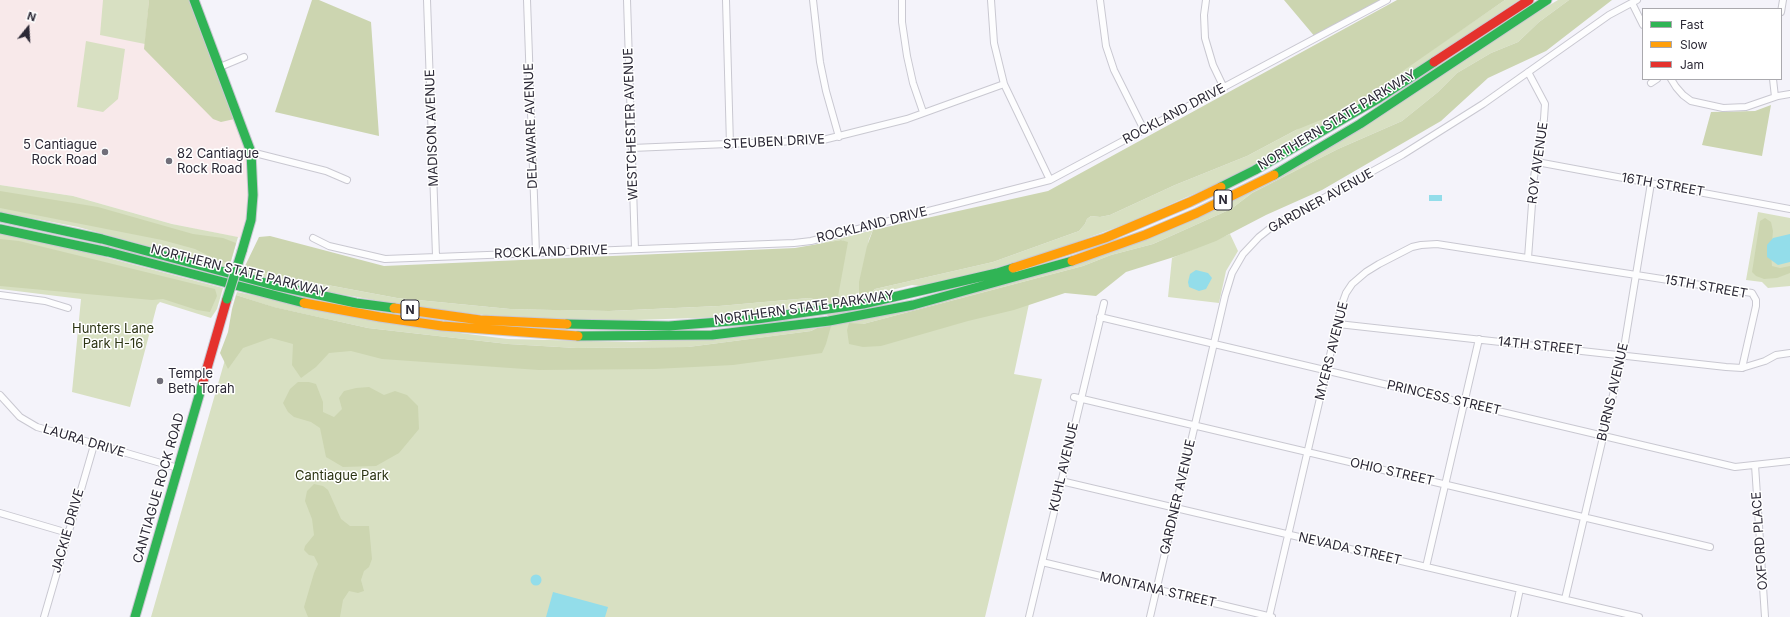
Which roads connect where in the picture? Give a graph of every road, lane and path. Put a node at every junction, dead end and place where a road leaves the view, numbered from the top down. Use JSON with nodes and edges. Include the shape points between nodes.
{"nodes":[{"id":1,"x":194,"y":0,"type":"edge"},
{"id":2,"x":427,"y":0,"type":"edge"},
{"id":3,"x":527,"y":0,"type":"edge"},
{"id":4,"x":627,"y":0,"type":"edge"},
{"id":5,"x":726,"y":0,"type":"edge"},
{"id":6,"x":813,"y":0,"type":"edge"},
{"id":7,"x":902,"y":0,"type":"edge"},
{"id":8,"x":991,"y":0,"type":"edge"},
{"id":9,"x":1100,"y":0,"type":"edge"},
{"id":10,"x":1206,"y":0,"type":"edge"},
{"id":11,"x":1387,"y":0,"type":"edge"},
{"id":12,"x":1528,"y":0,"type":"edge"},
{"id":13,"x":1548,"y":0,"type":"edge"},
{"id":14,"x":1635,"y":2,"type":"edge"},
{"id":15,"x":1642,"y":22,"type":"edge"},
{"id":16,"x":244,"y":57,"type":"dead end"},
{"id":17,"x":220,"y":67,"type":"junction"},
{"id":18,"x":1528,"y":72,"type":"junction"},
{"id":19,"x":1672,"y":80,"type":"edge"},
{"id":20,"x":1773,"y":80,"type":"edge"},
{"id":21,"x":1004,"y":84,"type":"junction"},
{"id":22,"x":1224,"y":88,"type":"junction"},
{"id":23,"x":1790,"y":94,"type":"edge"},
{"id":24,"x":1775,"y":97,"type":"junction"},
{"id":25,"x":923,"y":112,"type":"junction"},
{"id":26,"x":1144,"y":130,"type":"junction"},
{"id":27,"x":839,"y":137,"type":"junction"},
{"id":28,"x":730,"y":145,"type":"junction"},
{"id":29,"x":632,"y":148,"type":"junction"},
{"id":30,"x":251,"y":152,"type":"junction"},
{"id":31,"x":1537,"y":162,"type":"junction"},
{"id":32,"x":347,"y":180,"type":"dead end"},
{"id":33,"x":1050,"y":180,"type":"junction"},
{"id":34,"x":1651,"y":183,"type":"junction"},
{"id":35,"x":1790,"y":209,"type":"edge"},
{"id":36,"x":0,"y":217,"type":"edge"},
{"id":37,"x":0,"y":229,"type":"edge"},
{"id":38,"x":313,"y":238,"type":"dead end"},
{"id":39,"x":635,"y":249,"type":"junction"},
{"id":40,"x":536,"y":253,"type":"junction"},
{"id":41,"x":436,"y":256,"type":"junction"},
{"id":42,"x":1528,"y":258,"type":"junction"},
{"id":43,"x":1636,"y":275,"type":"junction"},
{"id":44,"x":0,"y":295,"type":"edge"},
{"id":45,"x":1104,"y":303,"type":"dead end"},
{"id":46,"x":68,"y":308,"type":"dead end"},
{"id":47,"x":1100,"y":317,"type":"junction"},
{"id":48,"x":1338,"y":324,"type":"junction"},
{"id":49,"x":1479,"y":340,"type":"junction"},
{"id":50,"x":1214,"y":344,"type":"junction"},
{"id":51,"x":1790,"y":353,"type":"edge"},
{"id":52,"x":1622,"y":355,"type":"junction"},
{"id":53,"x":1742,"y":368,"type":"junction"},
{"id":54,"x":1327,"y":371,"type":"junction"},
{"id":55,"x":0,"y":395,"type":"edge"},
{"id":56,"x":1074,"y":397,"type":"dead end"},
{"id":57,"x":1080,"y":399,"type":"junction"},
{"id":58,"x":1464,"y":403,"type":"junction"},
{"id":59,"x":1195,"y":426,"type":"junction"},
{"id":60,"x":1604,"y":436,"type":"junction"},
{"id":61,"x":94,"y":445,"type":"junction"},
{"id":62,"x":1308,"y":452,"type":"junction"},
{"id":63,"x":1790,"y":461,"type":"edge"},
{"id":64,"x":1755,"y":465,"type":"junction"},
{"id":65,"x":178,"y":468,"type":"junction"},
{"id":66,"x":1061,"y":481,"type":"junction"},
{"id":67,"x":1445,"y":485,"type":"junction"},
{"id":68,"x":1176,"y":508,"type":"junction"},
{"id":69,"x":0,"y":513,"type":"edge"},
{"id":70,"x":1584,"y":518,"type":"junction"},
{"id":71,"x":68,"y":534,"type":"junction"},
{"id":72,"x":1289,"y":534,"type":"junction"},
{"id":73,"x":1710,"y":547,"type":"dead end"},
{"id":74,"x":1042,"y":562,"type":"junction"},
{"id":75,"x":1426,"y":566,"type":"junction"},
{"id":76,"x":1520,"y":589,"type":"junction"},
{"id":77,"x":1156,"y":590,"type":"junction"},
{"id":78,"x":1565,"y":599,"type":"junction"},
{"id":79,"x":1610,"y":610,"type":"junction"},
{"id":80,"x":44,"y":617,"type":"edge"},
{"id":81,"x":135,"y":617,"type":"edge"},
{"id":82,"x":1029,"y":617,"type":"edge"},
{"id":83,"x":1150,"y":617,"type":"edge"},
{"id":84,"x":1271,"y":617,"type":"edge"},
{"id":85,"x":1514,"y":617,"type":"edge"},
{"id":86,"x":1608,"y":617,"type":"edge"},
{"id":87,"x":1639,"y":617,"type":"edge"},
{"id":88,"x":1765,"y":617,"type":"edge"}],
"edges":[{"from":1,"to":17,"type":"main road","name":"CANTIAGUE ROCK ROAD"},
{"from":2,"to":41,"type":"street","name":"MADISON AVENUE"},
{"from":3,"to":40,"type":"street","name":"DELAWARE AVENUE"},
{"from":4,"to":29,"type":"street","name":"WESTCHESTER AVENUE"},
{"from":5,"to":28,"type":"street"},
{"from":6,"to":27,"type":"street","via":[[820,62]]},
{"from":7,"to":25,"type":"street","via":[[907,56]]},
{"from":8,"to":21,"type":"street","via":[[994,43]]},
{"from":9,"to":26,"type":"street","via":[[1106,46],[1114,70]]},
{"from":10,"to":22,"type":"street","via":[[1206,38],[1213,65]]},
{"from":11,"to":22,"type":"street","name":"ROCKLAND DRIVE"},
{"from":12,"to":36,"type":"main road","name":"NORTHERN STATE PARKWAY","number":"N","via":[[1373,102],[1255,170],[1190,202],[1105,238],[997,273],[863,304],[758,320],[669,326],[601,326],[480,320],[356,303],[273,285],[102,239]]},
{"from":13,"to":37,"type":"main road","name":"NORTHERN STATE PARKWAY","number":"N","via":[[1360,124],[1280,172],[1197,213],[1145,235],[1054,267],[920,303],[829,321],[712,335],[681,336],[584,336],[442,326],[286,299],[115,254]]},
{"from":14,"to":15,"type":"street"},
{"from":14,"to":18,"type":"street","name":"GARDNER AVENUE","via":[[1609,15]]},
{"from":16,"to":17,"type":"street"},
{"from":17,"to":30,"type":"main road","name":"CANTIAGUE ROCK ROAD"},
{"from":18,"to":31,"type":"street","name":"ROY AVENUE","via":[[1545,104]]},
{"from":18,"to":50,"type":"street","name":"GARDNER AVENUE","via":[[1402,155],[1259,236],[1242,254],[1232,273]]},
{"from":19,"to":24,"type":"street","via":[[1691,101],[1723,108],[1746,107]]},
{"from":20,"to":24,"type":"street"},
{"from":21,"to":25,"type":"street","name":"STEUBEN DRIVE"},
{"from":21,"to":33,"type":"street"},
{"from":22,"to":26,"type":"street","name":"ROCKLAND DRIVE"},
{"from":23,"to":24,"type":"street"},
{"from":25,"to":27,"type":"street","name":"STEUBEN DRIVE","via":[[907,119]]},
{"from":26,"to":33,"type":"street","name":"ROCKLAND DRIVE"},
{"from":27,"to":28,"type":"street","name":"STEUBEN DRIVE","via":[[815,141]]},
{"from":28,"to":29,"type":"street","name":"STEUBEN DRIVE"},
{"from":29,"to":39,"type":"street","name":"WESTCHESTER AVENUE"},
{"from":30,"to":32,"type":"street","via":[[326,171]]},
{"from":30,"to":65,"type":"main road","name":"CANTIAGUE ROCK ROAD","bridge":true,"via":[[251,220]]},
{"from":31,"to":34,"type":"street","name":"16TH STREET"},
{"from":31,"to":42,"type":"street","name":"ROY AVENUE"},
{"from":33,"to":39,"type":"street","name":"ROCKLAND DRIVE","via":[[811,241]]},
{"from":34,"to":35,"type":"street","name":"16TH STREET"},
{"from":34,"to":43,"type":"street","name":"BURNS AVENUE"},
{"from":38,"to":41,"type":"street","name":"ROCKLAND DRIVE","via":[[329,246],[385,259]]},
{"from":39,"to":40,"type":"street","name":"ROCKLAND DRIVE"},
{"from":40,"to":41,"type":"street","name":"ROCKLAND DRIVE"},
{"from":42,"to":43,"type":"street","name":"MYERS AVENUE"},
{"from":42,"to":48,"type":"street","name":"MYERS AVENUE","via":[[1437,244],[1412,247],[1356,279],[1346,293]]},
{"from":43,"to":52,"type":"street","name":"BURNS AVENUE"},
{"from":43,"to":53,"type":"street","name":"15TH STREET","via":[[1752,293],[1756,300],[1754,316]]},
{"from":44,"to":46,"type":"street","via":[[46,301]]},
{"from":45,"to":47,"type":"street","name":"KUHL AVENUE"},
{"from":47,"to":50,"type":"street","name":"PRINCESS STREET"},
{"from":47,"to":57,"type":"street","name":"KUHL AVENUE"},
{"from":48,"to":49,"type":"street","name":"14TH STREET"},
{"from":48,"to":54,"type":"street","name":"MYERS AVENUE"},
{"from":49,"to":52,"type":"street","name":"14TH STREET"},
{"from":49,"to":58,"type":"street"},
{"from":50,"to":54,"type":"street","name":"PRINCESS STREET"},
{"from":50,"to":59,"type":"street","name":"GARDNER AVENUE"},
{"from":51,"to":53,"type":"street"},
{"from":52,"to":53,"type":"street","name":"14TH STREET"},
{"from":52,"to":60,"type":"street","name":"BURNS AVENUE"},
{"from":54,"to":58,"type":"street","name":"PRINCESS STREET"},
{"from":54,"to":62,"type":"street","name":"MYERS AVENUE"},
{"from":55,"to":61,"type":"street","name":"LAURA DRIVE","via":[[20,417],[37,427]]},
{"from":56,"to":57,"type":"street","name":"OHIO STREET"},
{"from":57,"to":59,"type":"street","name":"OHIO STREET"},
{"from":57,"to":66,"type":"street","name":"KUHL AVENUE"},
{"from":58,"to":60,"type":"street","name":"PRINCESS STREET"},
{"from":58,"to":67,"type":"street"},
{"from":59,"to":62,"type":"street","name":"OHIO STREET"},
{"from":59,"to":68,"type":"street","name":"GARDNER AVENUE"},
{"from":60,"to":64,"type":"street","name":"PRINCESS STREET","via":[[1735,467]]},
{"from":60,"to":70,"type":"street","name":"BURNS AVENUE"},
{"from":61,"to":65,"type":"street","name":"LAURA DRIVE"},
{"from":61,"to":71,"type":"street","name":"JACKIE DRIVE"},
{"from":62,"to":67,"type":"street","name":"OHIO STREET"},
{"from":62,"to":72,"type":"street","name":"MYERS AVENUE"},
{"from":63,"to":64,"type":"street","name":"PRINCESS STREET"},
{"from":64,"to":88,"type":"street","name":"OXFORD PLACE"},
{"from":65,"to":81,"type":"main road","name":"CANTIAGUE ROCK ROAD"},
{"from":66,"to":68,"type":"street","name":"NEVADA STREET"},
{"from":66,"to":74,"type":"street","name":"KUHL AVENUE"},
{"from":67,"to":70,"type":"street","name":"OHIO STREET"},
{"from":67,"to":75,"type":"street"},
{"from":68,"to":72,"type":"street","name":"NEVADA STREET"},
{"from":68,"to":77,"type":"street","name":"GARDNER AVENUE"},
{"from":69,"to":71,"type":"street"},
{"from":70,"to":73,"type":"street","name":"OHIO STREET"},
{"from":70,"to":78,"type":"street","name":"BURNS AVENUE"},
{"from":71,"to":80,"type":"street","name":"JACKIE DRIVE"},
{"from":72,"to":75,"type":"street","name":"NEVADA STREET"},
{"from":72,"to":84,"type":"street","name":"MYERS AVENUE"},
{"from":74,"to":77,"type":"street","name":"MONTANA STREET"},
{"from":74,"to":82,"type":"street","name":"KUHL AVENUE"},
{"from":75,"to":76,"type":"street","name":"NEVADA STREET"},
{"from":76,"to":78,"type":"street","name":"NEVADA STREET"},
{"from":76,"to":85,"type":"street"},
{"from":77,"to":83,"type":"street","name":"GARDNER AVENUE"},
{"from":77,"to":84,"type":"street","name":"MONTANA STREET"},
{"from":78,"to":79,"type":"street","name":"NEVADA STREET"},
{"from":79,"to":86,"type":"street"},
{"from":79,"to":87,"type":"street","name":"NEVADA STREET"}]}
